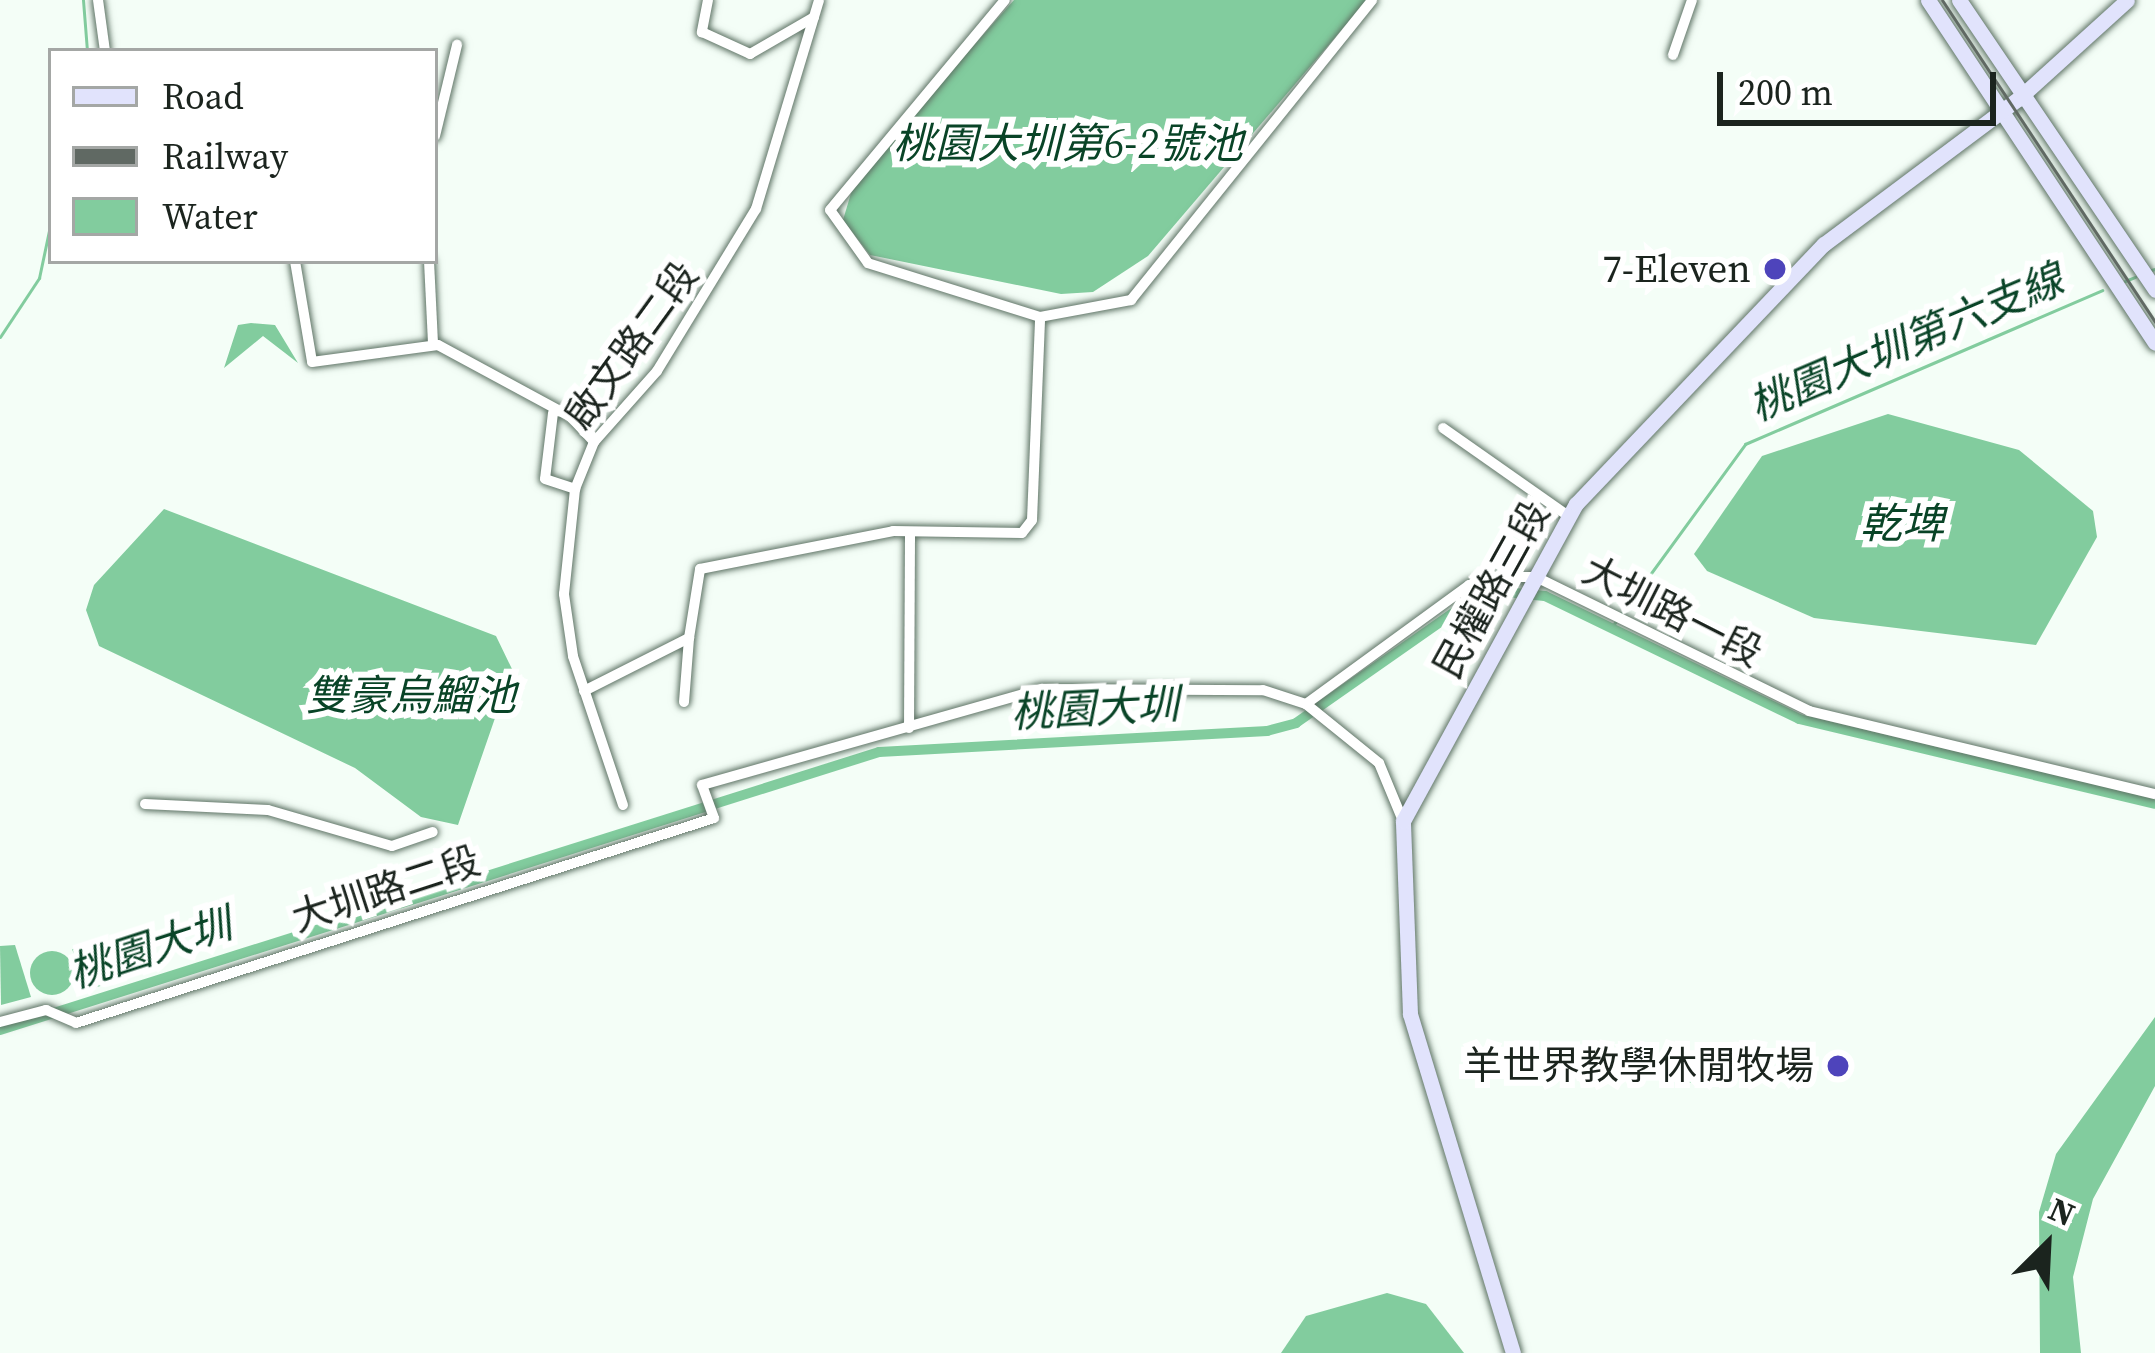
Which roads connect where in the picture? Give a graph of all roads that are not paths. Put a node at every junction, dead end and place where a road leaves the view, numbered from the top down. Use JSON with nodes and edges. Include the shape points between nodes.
{"nodes":[{"id":1,"x":98,"y":0,"type":"edge"},
{"id":2,"x":708,"y":0,"type":"edge"},
{"id":3,"x":819,"y":0,"type":"edge"},
{"id":4,"x":1005,"y":0,"type":"edge"},
{"id":5,"x":1372,"y":0,"type":"edge"},
{"id":6,"x":1692,"y":0,"type":"edge"},
{"id":7,"x":1928,"y":0,"type":"edge"},
{"id":8,"x":1959,"y":0,"type":"edge"},
{"id":9,"x":2127,"y":0,"type":"edge"},
{"id":10,"x":814,"y":17,"type":"junction"},
{"id":11,"x":457,"y":45,"type":"dead end"},
{"id":12,"x":105,"y":48,"type":"edge"},
{"id":13,"x":1672,"y":55,"type":"dead end"},
{"id":14,"x":2018,"y":99,"type":"junction"},
{"id":15,"x":1995,"y":112,"type":"junction"},
{"id":16,"x":438,"y":124,"type":"edge"},
{"id":17,"x":296,"y":264,"type":"edge"},
{"id":18,"x":429,"y":264,"type":"edge"},
{"id":19,"x":2155,"y":290,"type":"edge"},
{"id":20,"x":1040,"y":317,"type":"junction"},
{"id":21,"x":2155,"y":343,"type":"edge"},
{"id":22,"x":433,"y":344,"type":"junction"},
{"id":23,"x":554,"y":413,"type":"junction"},
{"id":24,"x":1444,"y":428,"type":"dead end"},
{"id":25,"x":594,"y":442,"type":"junction"},
{"id":26,"x":575,"y":489,"type":"junction"},
{"id":27,"x":1567,"y":514,"type":"junction"},
{"id":28,"x":910,"y":533,"type":"junction"},
{"id":29,"x":1536,"y":578,"type":"junction"},
{"id":30,"x":689,"y":638,"type":"junction"},
{"id":31,"x":584,"y":691,"type":"junction"},
{"id":32,"x":684,"y":702,"type":"dead end"},
{"id":33,"x":1312,"y":708,"type":"junction"},
{"id":34,"x":909,"y":728,"type":"junction"},
{"id":35,"x":2155,"y":794,"type":"edge"},
{"id":36,"x":145,"y":804,"type":"dead end"},
{"id":37,"x":623,"y":805,"type":"dead end"},
{"id":38,"x":1403,"y":821,"type":"junction"},
{"id":39,"x":434,"y":832,"type":"dead end"},
{"id":40,"x":0,"y":1022,"type":"edge"},
{"id":41,"x":1513,"y":1353,"type":"edge"}],
"edges":[{"from":1,"to":12,"type":"street"},
{"from":2,"to":10,"type":"street","via":[[702,32],[750,54]]},
{"from":3,"to":10,"type":"street","name":"啟文路二段"},
{"from":4,"to":20,"type":"street","via":[[830,210],[868,263]]},
{"from":5,"to":20,"type":"street","via":[[1131,300]]},
{"from":6,"to":13,"type":"street"},
{"from":7,"to":15,"type":"street"},
{"from":8,"to":14,"type":"street"},
{"from":9,"to":14,"type":"street","name":"民權路三段"},
{"from":10,"to":25,"type":"street","name":"啟文路二段","via":[[746,229],[657,371]]},
{"from":11,"to":16,"type":"street"},
{"from":14,"to":15,"type":"street","name":"民權路三段"},
{"from":14,"to":19,"type":"street"},
{"from":15,"to":21,"type":"street"},
{"from":15,"to":27,"type":"street","name":"民權路三段","via":[[1824,244]]},
{"from":17,"to":22,"type":"street","via":[[312,362]]},
{"from":18,"to":22,"type":"street"},
{"from":20,"to":28,"type":"street","via":[[1032,520],[1022,533]]},
{"from":22,"to":23,"type":"street"},
{"from":23,"to":25,"type":"street"},
{"from":23,"to":26,"type":"street","via":[[545,479]]},
{"from":24,"to":27,"type":"street"},
{"from":25,"to":26,"type":"street","name":"啟文路二段"},
{"from":26,"to":31,"type":"street","name":"啟文路二段","via":[[564,594]]},
{"from":27,"to":29,"type":"street","name":"民權路三段"},
{"from":28,"to":30,"type":"street","via":[[700,569]]},
{"from":28,"to":34,"type":"street"},
{"from":29,"to":33,"type":"street","name":"大圳路一段","via":[[1469,585]]},
{"from":29,"to":35,"type":"street","name":"大圳路一段","via":[[1809,711]]},
{"from":29,"to":38,"type":"street","name":"民權路三段"},
{"from":30,"to":31,"type":"street"},
{"from":30,"to":32,"type":"street"},
{"from":31,"to":37,"type":"street","name":"啟文路二段"},
{"from":33,"to":34,"type":"street","via":[[1263,690],[1042,689]]},
{"from":33,"to":38,"type":"street","via":[[1378,763]]},
{"from":34,"to":40,"type":"street","name":"大圳路二段","via":[[702,785],[715,818],[76,1023],[46,1010]]},
{"from":36,"to":39,"type":"street","via":[[268,810],[392,846]]},
{"from":38,"to":41,"type":"street","via":[[1410,1015]]}]}
